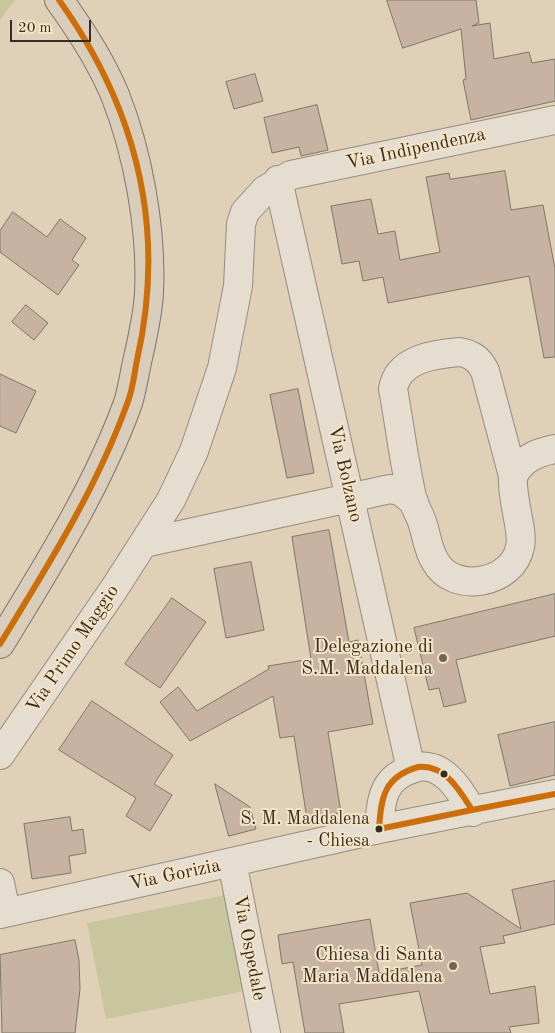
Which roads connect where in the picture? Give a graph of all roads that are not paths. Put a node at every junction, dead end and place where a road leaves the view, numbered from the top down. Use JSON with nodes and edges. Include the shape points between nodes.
{"nodes":[{"id":1,"x":59,"y":0,"type":"edge"},
{"id":2,"x":555,"y":120,"type":"edge"},
{"id":3,"x":278,"y":180,"type":"junction"},
{"id":4,"x":503,"y":434,"type":"junction"},
{"id":5,"x":546,"y":451,"type":"edge"},
{"id":6,"x":405,"y":457,"type":"junction"},
{"id":7,"x":513,"y":476,"type":"junction"},
{"id":8,"x":390,"y":489,"type":"junction"},
{"id":9,"x":350,"y":498,"type":"junction"},
{"id":10,"x":414,"y":502,"type":"junction"},
{"id":11,"x":144,"y":543,"type":"junction"},
{"id":12,"x":0,"y":644,"type":"edge"},
{"id":13,"x":0,"y":755,"type":"edge"},
{"id":14,"x":411,"y":768,"type":"junction"},
{"id":15,"x":555,"y":794,"type":"edge"},
{"id":16,"x":473,"y":812,"type":"junction"},
{"id":17,"x":379,"y":829,"type":"junction"},
{"id":18,"x":232,"y":862,"type":"junction"},
{"id":19,"x":0,"y":883,"type":"edge"},
{"id":20,"x":3,"y":913,"type":"edge"},
{"id":21,"x":266,"y":1033,"type":"edge"}],
"edges":[{"from":1,"to":12,"type":"main road","via":[[115,94],[125,126],[139,181],[147,233],[149,293],[129,401],[78,513]]},
{"from":2,"to":3,"type":"street","name":"Via Indipendenza"},
{"from":3,"to":9,"type":"street","name":"Via Bolzano"},
{"from":3,"to":11,"type":"street","name":"Via Primo Maggio","via":[[245,212],[241,224],[238,286],[215,394],[182,477],[160,521]]},
{"from":4,"to":5,"type":"street","via":[[514,445]]},
{"from":4,"to":6,"type":"street","via":[[481,362],[469,353],[434,355],[404,368],[394,380]]},
{"from":4,"to":7,"type":"street"},
{"from":5,"to":7,"type":"street","via":[[519,465]]},
{"from":6,"to":8,"type":"street","via":[[404,469]]},
{"from":6,"to":10,"type":"street"},
{"from":7,"to":10,"type":"street","via":[[512,491],[521,546],[509,570],[485,580],[463,581],[443,573],[430,551]]},
{"from":8,"to":9,"type":"street"},
{"from":8,"to":10,"type":"street","via":[[400,491]]},
{"from":9,"to":11,"type":"street"},
{"from":9,"to":14,"type":"street","name":"Via Bolzano"},
{"from":11,"to":13,"type":"street","name":"Via Primo Maggio"},
{"from":14,"to":16,"type":"street","via":[[431,767],[441,772]]},
{"from":14,"to":17,"type":"street","via":[[389,784],[381,804]]},
{"from":15,"to":16,"type":"street","name":"Via Gorizia"},
{"from":16,"to":17,"type":"street","name":"Via Gorizia"},
{"from":17,"to":18,"type":"street","name":"Via Gorizia"},
{"from":18,"to":20,"type":"street","name":"Via Gorizia"},
{"from":18,"to":21,"type":"street","name":"Via Ospedale"},
{"from":19,"to":20,"type":"street"}]}
